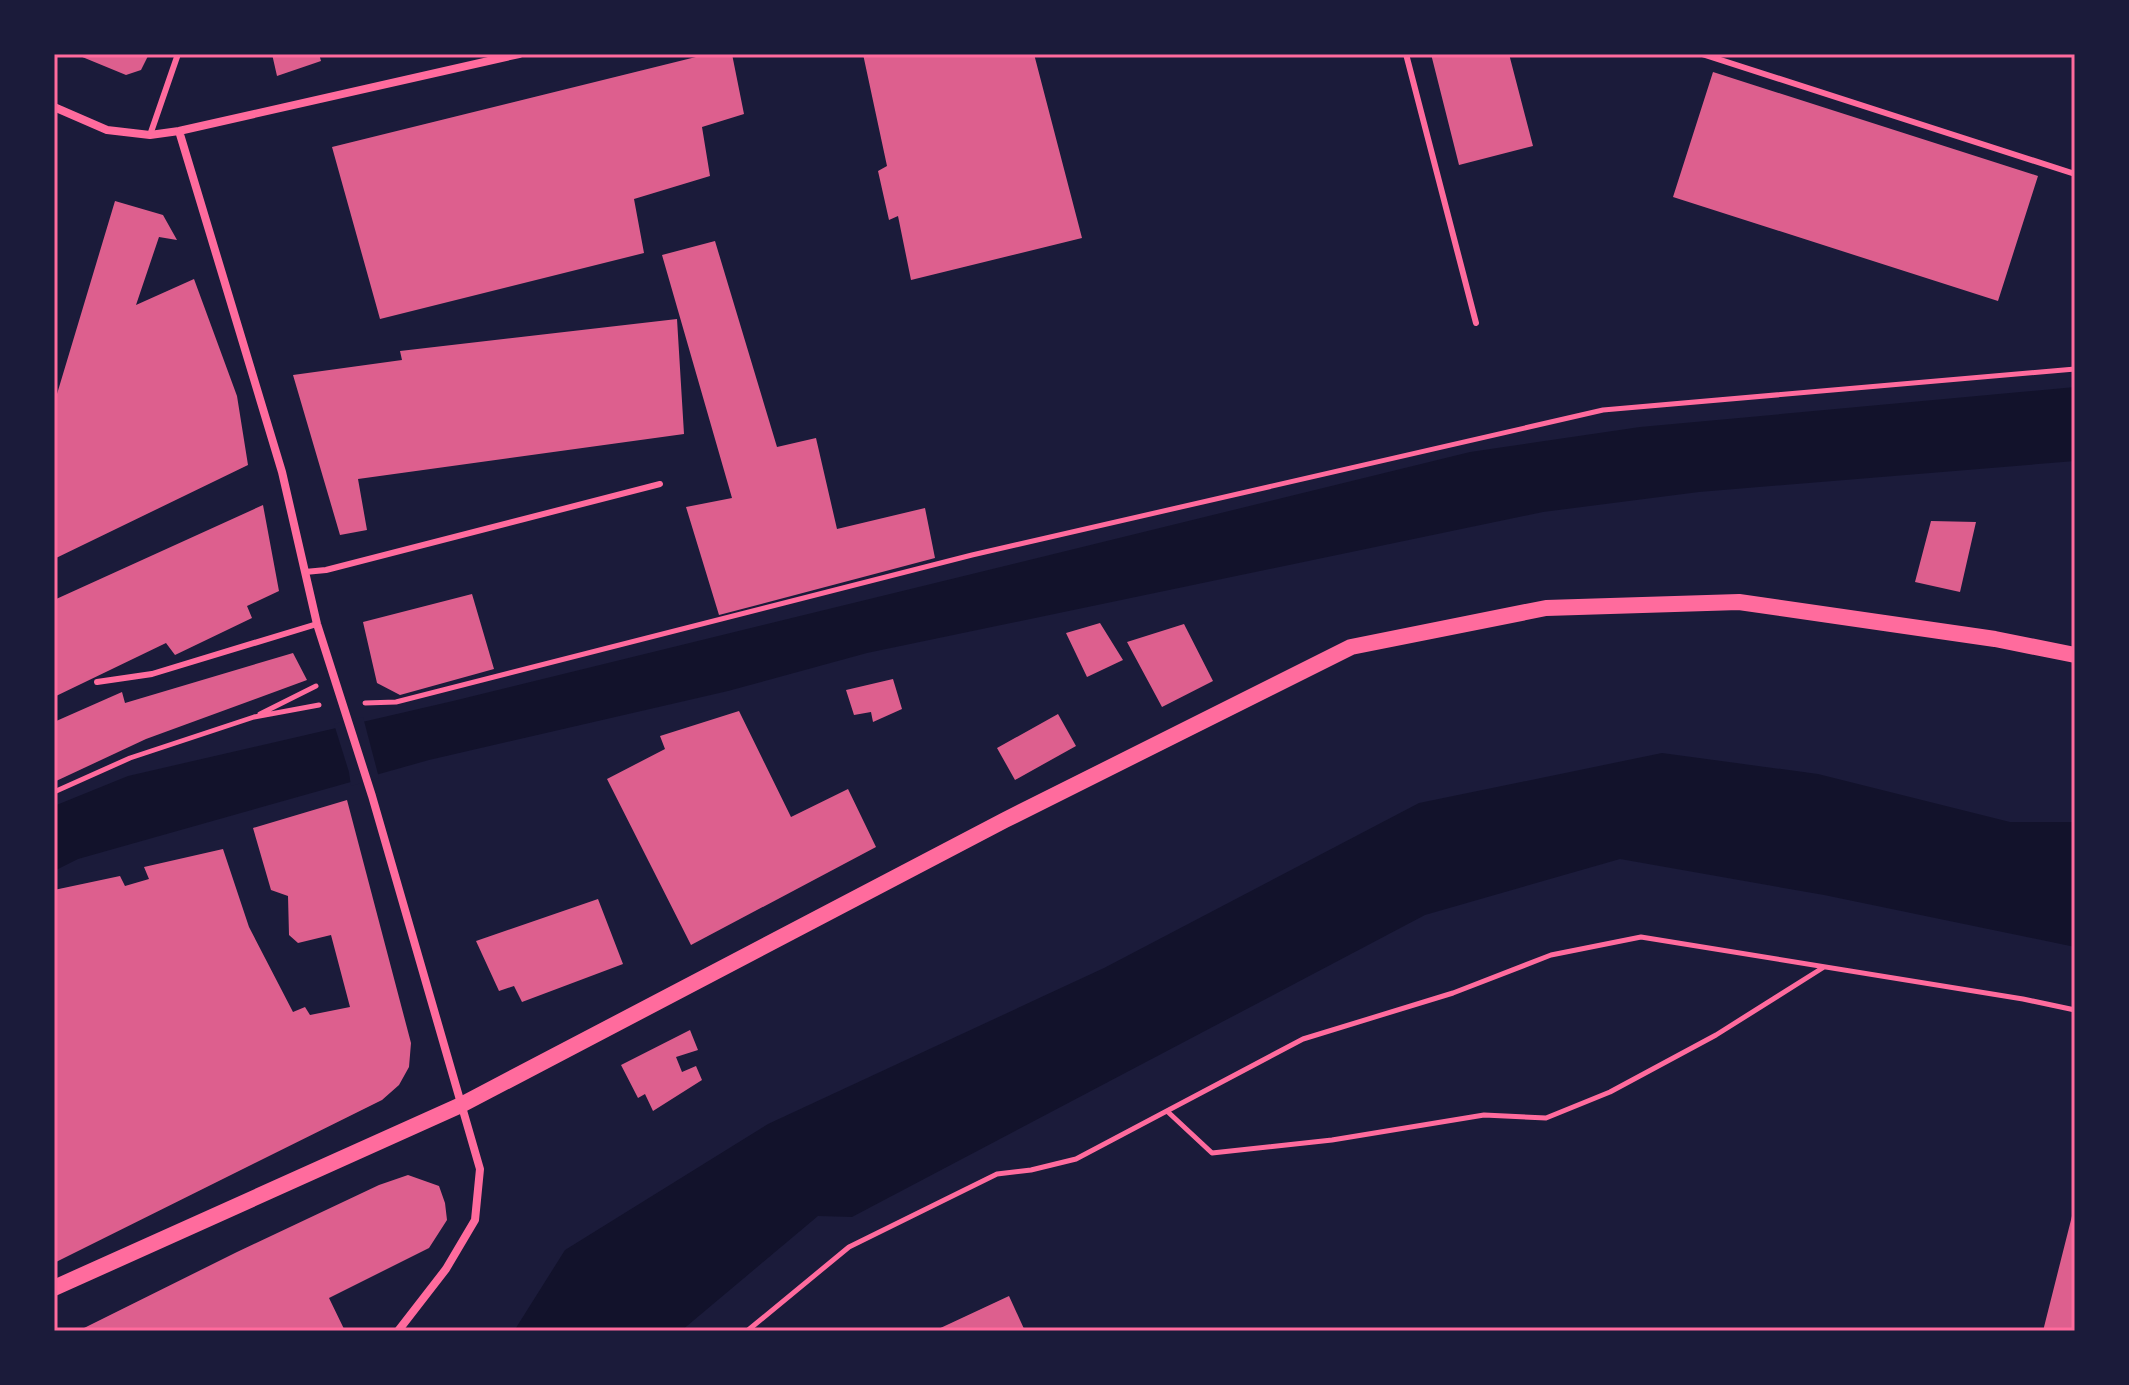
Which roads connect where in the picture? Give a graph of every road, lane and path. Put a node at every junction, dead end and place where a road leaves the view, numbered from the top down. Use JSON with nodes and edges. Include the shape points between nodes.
{"nodes":[{"id":1,"x":178,"y":54,"type":"edge"},
{"id":2,"x":519,"y":54,"type":"edge"},
{"id":3,"x":1406,"y":54,"type":"edge"},
{"id":4,"x":1702,"y":54,"type":"edge"},
{"id":5,"x":54,"y":107,"type":"edge"},
{"id":6,"x":179,"y":131,"type":"junction"},
{"id":7,"x":150,"y":135,"type":"junction"},
{"id":8,"x":2075,"y":174,"type":"edge"},
{"id":9,"x":1476,"y":323,"type":"dead end"},
{"id":10,"x":2075,"y":369,"type":"edge"},
{"id":11,"x":660,"y":484,"type":"dead end"},
{"id":12,"x":305,"y":572,"type":"junction"},
{"id":13,"x":317,"y":624,"type":"junction"},
{"id":14,"x":2075,"y":655,"type":"edge"},
{"id":15,"x":335,"y":677,"type":"junction"},
{"id":16,"x":97,"y":682,"type":"dead end"},
{"id":17,"x":350,"y":703,"type":"dead end"},
{"id":18,"x":334,"y":704,"type":"dead end"},
{"id":19,"x":254,"y":717,"type":"junction"},
{"id":20,"x":54,"y":792,"type":"edge"},
{"id":21,"x":1825,"y":967,"type":"junction"},
{"id":22,"x":2075,"y":1010,"type":"edge"},
{"id":23,"x":461,"y":1105,"type":"junction"},
{"id":24,"x":1168,"y":1112,"type":"junction"},
{"id":25,"x":54,"y":1288,"type":"edge"},
{"id":26,"x":398,"y":1331,"type":"edge"},
{"id":27,"x":747,"y":1331,"type":"edge"}],
"edges":[{"from":1,"to":7,"type":"lane"},
{"from":2,"to":6,"type":"street"},
{"from":3,"to":9,"type":"lane"},
{"from":4,"to":8,"type":"lane"},
{"from":5,"to":7,"type":"street","via":[[107,130]]},
{"from":6,"to":7,"type":"street"},
{"from":6,"to":12,"type":"street","via":[[282,472]]},
{"from":10,"to":17,"type":"path","via":[[1603,410],[972,555],[396,702]]},
{"from":11,"to":12,"type":"lane"},
{"from":12,"to":13,"type":"street"},
{"from":13,"to":15,"type":"street"},
{"from":13,"to":16,"type":"lane","via":[[152,674]]},
{"from":14,"to":23,"type":"main road","via":[[1739,602],[1546,608],[1351,647]]},
{"from":15,"to":19,"type":"path"},
{"from":15,"to":23,"type":"street"},
{"from":18,"to":19,"type":"path"},
{"from":19,"to":20,"type":"path","via":[[130,758]]},
{"from":21,"to":22,"type":"path"},
{"from":21,"to":24,"type":"path","via":[[1641,937],[1551,955],[1453,993],[1303,1039]]},
{"from":21,"to":24,"type":"path","via":[[1716,1035],[1610,1092],[1546,1118],[1484,1115],[1212,1153]]},
{"from":23,"to":25,"type":"main road"},
{"from":23,"to":26,"type":"street","via":[[480,1169],[475,1220],[446,1269]]},
{"from":24,"to":27,"type":"path","via":[[1076,1159],[997,1174],[849,1247]]}]}
